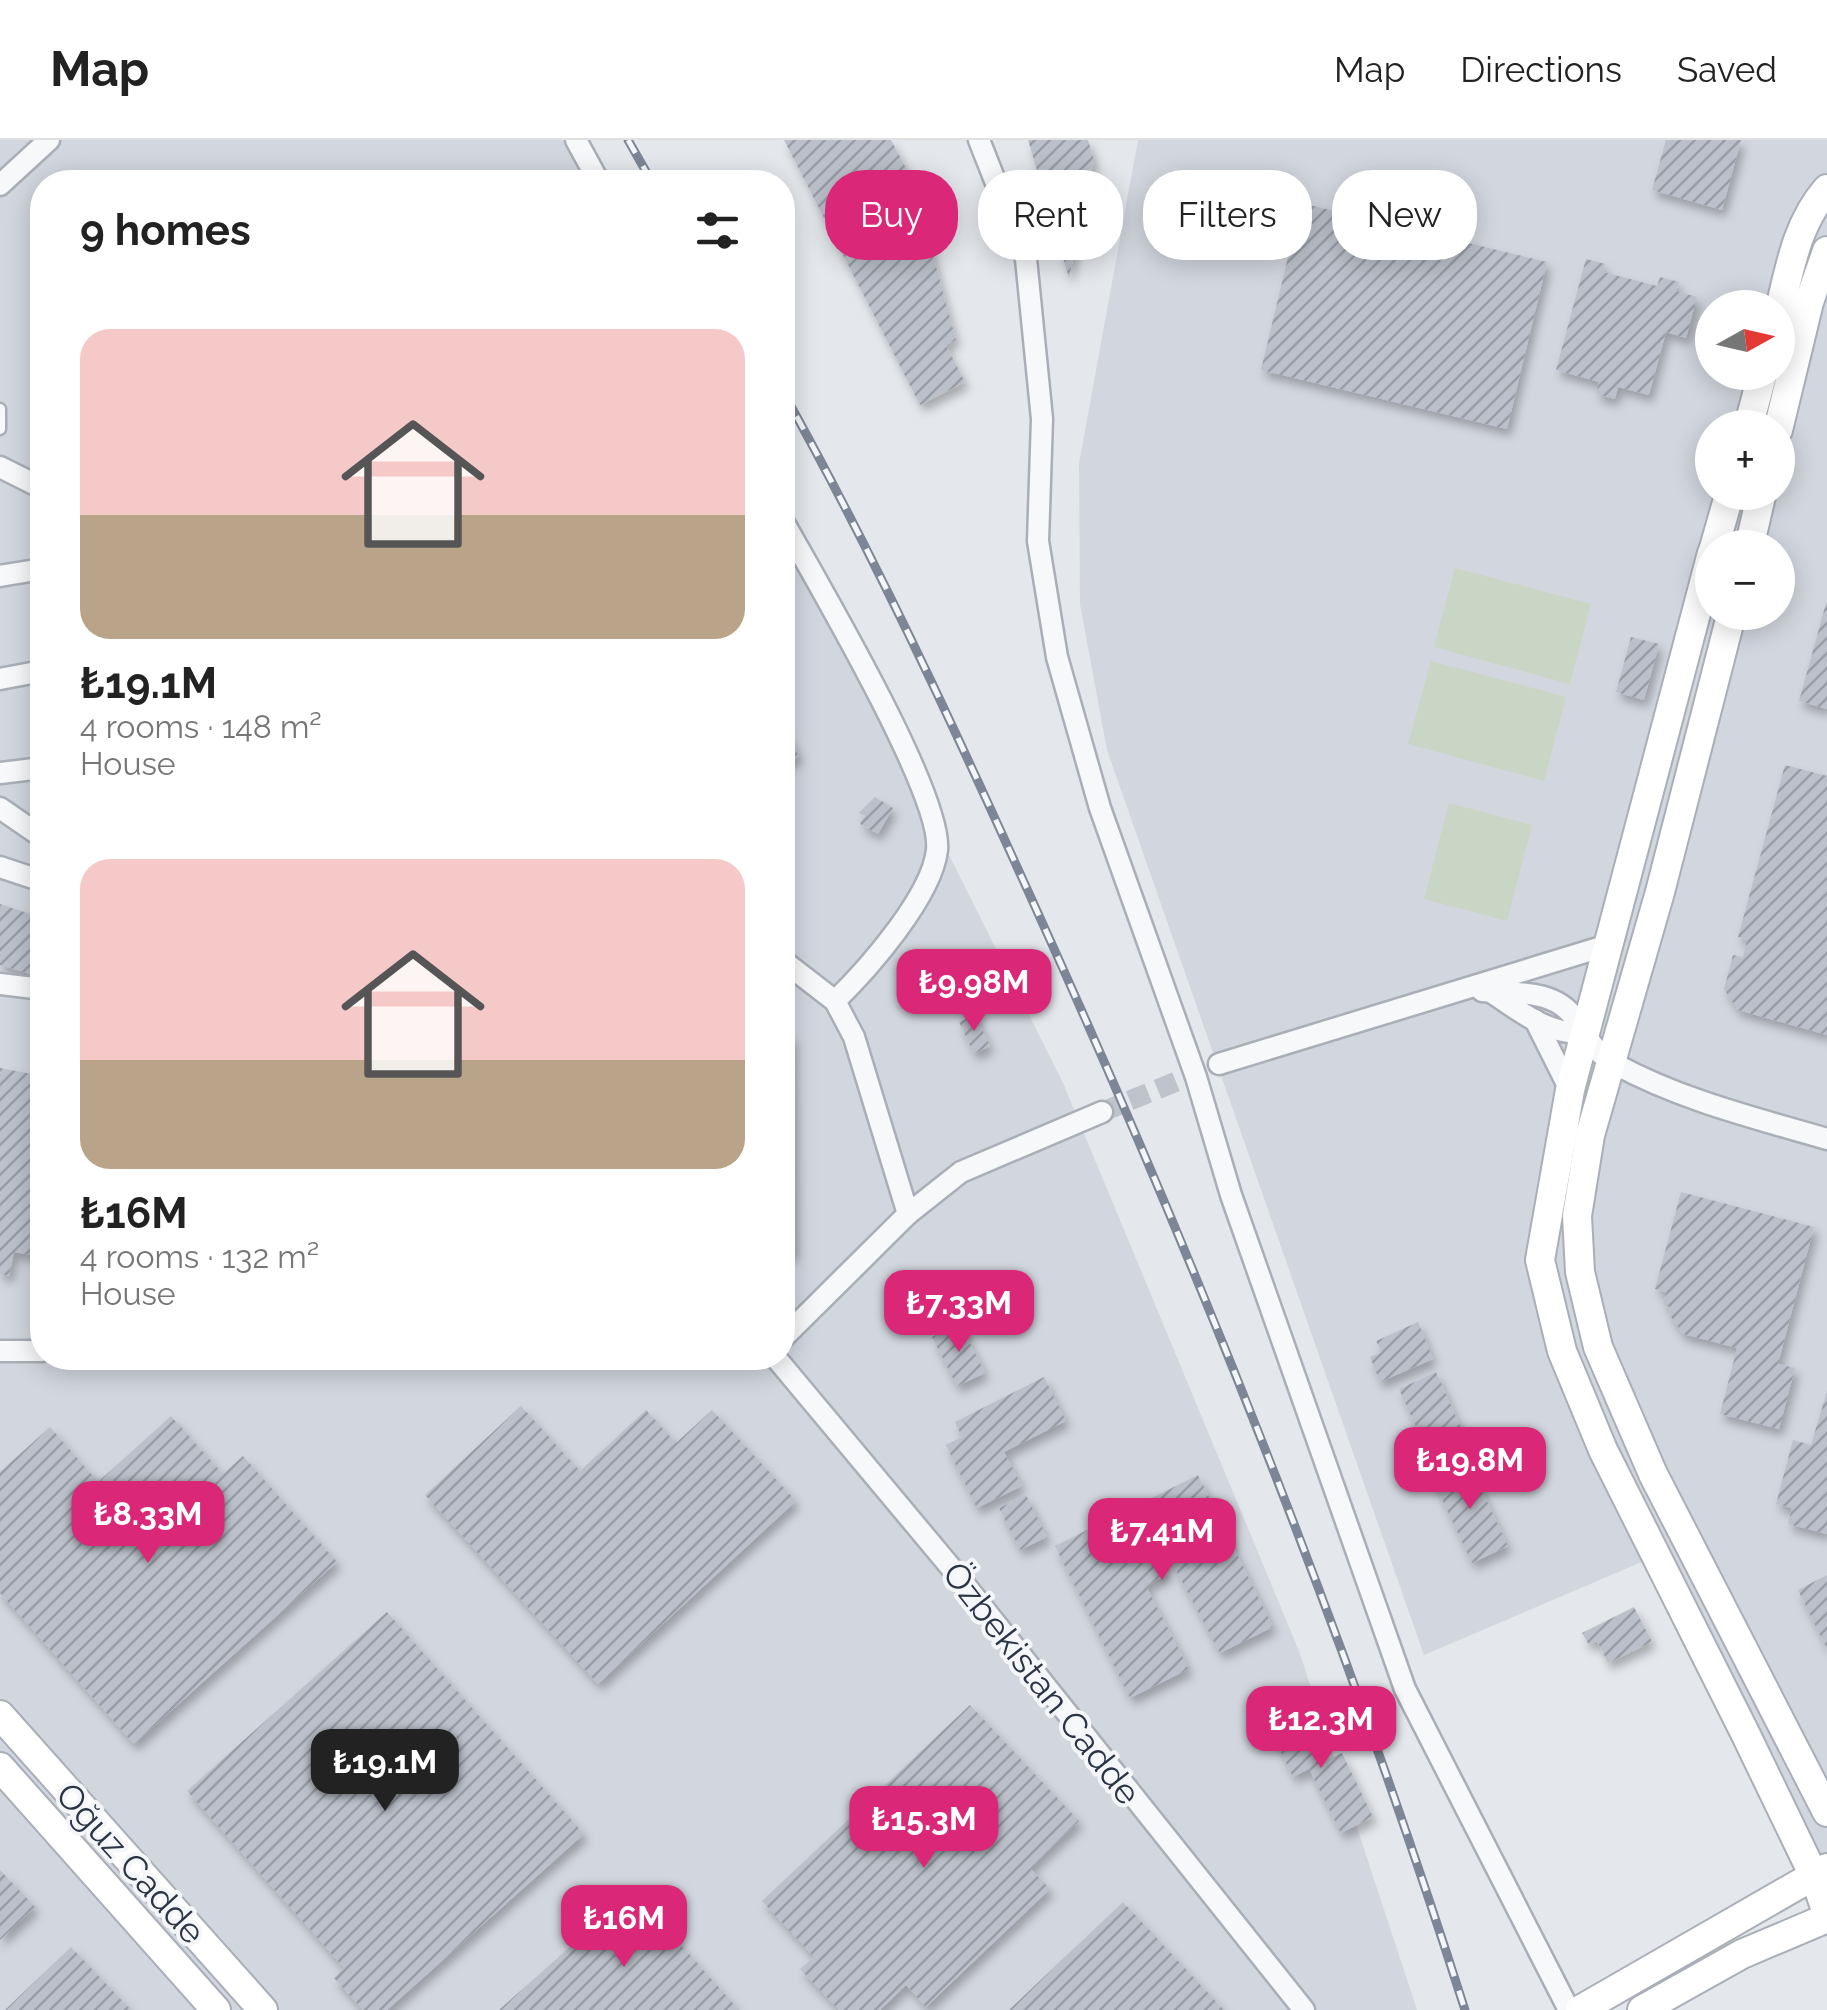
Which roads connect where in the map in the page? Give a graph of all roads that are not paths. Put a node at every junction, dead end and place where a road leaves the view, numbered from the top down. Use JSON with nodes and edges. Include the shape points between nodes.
{"nodes":[{"id":1,"x":49,"y":140,"type":"edge"},
{"id":2,"x":576,"y":140,"type":"edge"},
{"id":3,"x":979,"y":140,"type":"edge"},
{"id":4,"x":592,"y":170,"type":"edge"},
{"id":5,"x":0,"y":185,"type":"edge"},
{"id":6,"x":1827,"y":189,"type":"edge"},
{"id":7,"x":1827,"y":251,"type":"edge"},
{"id":8,"x":1786,"y":290,"type":"edge"},
{"id":9,"x":0,"y":408,"type":"edge"},
{"id":10,"x":1783,"y":410,"type":"edge"},
{"id":11,"x":0,"y":429,"type":"edge"},
{"id":12,"x":0,"y":467,"type":"edge"},
{"id":13,"x":30,"y":482,"type":"edge"},
{"id":14,"x":795,"y":544,"type":"edge"},
{"id":15,"x":30,"y":571,"type":"edge"},
{"id":16,"x":0,"y":576,"type":"edge"},
{"id":17,"x":1695,"y":618,"type":"edge"},
{"id":18,"x":1727,"y":630,"type":"edge"},
{"id":19,"x":30,"y":674,"type":"edge"},
{"id":20,"x":0,"y":679,"type":"edge"},
{"id":21,"x":30,"y":770,"type":"edge"},
{"id":22,"x":0,"y":774,"type":"edge"},
{"id":23,"x":0,"y":808,"type":"edge"},
{"id":24,"x":30,"y":829,"type":"edge"},
{"id":25,"x":0,"y":867,"type":"edge"},
{"id":26,"x":30,"y":876,"type":"edge"},
{"id":27,"x":1608,"y":944,"type":"junction"},
{"id":28,"x":795,"y":973,"type":"edge"},
{"id":29,"x":0,"y":984,"type":"edge"},
{"id":30,"x":30,"y":988,"type":"edge"},
{"id":31,"x":1468,"y":989,"type":"junction"},
{"id":32,"x":1492,"y":992,"type":"junction"},
{"id":33,"x":835,"y":1000,"type":"junction"},
{"id":34,"x":1535,"y":1020,"type":"junction"},
{"id":35,"x":1583,"y":1035,"type":"junction"},
{"id":36,"x":1611,"y":1063,"type":"junction"},
{"id":37,"x":1219,"y":1064,"type":"tunnel mouth"},
{"id":38,"x":1570,"y":1090,"type":"junction"},
{"id":39,"x":1102,"y":1112,"type":"tunnel mouth"},
{"id":40,"x":1827,"y":1138,"type":"edge"},
{"id":41,"x":908,"y":1214,"type":"junction"},
{"id":42,"x":795,"y":1326,"type":"edge"},
{"id":43,"x":0,"y":1351,"type":"edge"},
{"id":44,"x":30,"y":1351,"type":"edge"},
{"id":45,"x":786,"y":1370,"type":"edge"},
{"id":46,"x":0,"y":1715,"type":"edge"},
{"id":47,"x":0,"y":1766,"type":"edge"},
{"id":48,"x":1827,"y":1812,"type":"edge"},
{"id":49,"x":1821,"y":1873,"type":"edge"},
{"id":50,"x":1827,"y":1916,"type":"edge"},
{"id":51,"x":216,"y":2010,"type":"edge"},
{"id":52,"x":263,"y":2010,"type":"edge"},
{"id":53,"x":1304,"y":2010,"type":"edge"},
{"id":54,"x":1568,"y":2010,"type":"edge"},
{"id":55,"x":1580,"y":2010,"type":"edge"},
{"id":56,"x":1642,"y":2010,"type":"edge"}],
"edges":[{"from":1,"to":5,"type":"street"},
{"from":2,"to":4,"type":"street"},
{"from":3,"to":54,"type":"street","via":[[1026,260],[1042,418],[1038,541],[1057,657],[1100,808],[1406,1689]]},
{"from":6,"to":8,"type":"street","via":[[1806,221]]},
{"from":7,"to":10,"type":"street"},
{"from":9,"to":11,"type":"lane"},
{"from":12,"to":13,"type":"street"},
{"from":14,"to":33,"type":"street","via":[[914,770],[938,839],[922,890],[862,976]]},
{"from":15,"to":16,"type":"street"},
{"from":17,"to":27,"type":"street"},
{"from":18,"to":36,"type":"street"},
{"from":19,"to":20,"type":"street"},
{"from":21,"to":22,"type":"street"},
{"from":23,"to":24,"type":"street"},
{"from":25,"to":26,"type":"street"},
{"from":27,"to":31,"type":"street"},
{"from":27,"to":35,"type":"street"},
{"from":28,"to":33,"type":"street"},
{"from":29,"to":30,"type":"street"},
{"from":31,"to":32,"type":"street"},
{"from":31,"to":37,"type":"street"},
{"from":32,"to":34,"type":"street"},
{"from":32,"to":35,"type":"street","via":[[1547,999],[1566,1009]]},
{"from":33,"to":41,"type":"street","via":[[854,1037]]},
{"from":34,"to":35,"type":"street"},
{"from":34,"to":38,"type":"street"},
{"from":35,"to":36,"type":"street"},
{"from":35,"to":38,"type":"street"},
{"from":36,"to":40,"type":"street","via":[[1696,1100]]},
{"from":36,"to":48,"type":"street","via":[[1577,1216],[1580,1272],[1598,1347],[1654,1474]]},
{"from":38,"to":49,"type":"street","via":[[1540,1260],[1562,1351],[1603,1450]]},
{"from":39,"to":41,"type":"street","via":[[961,1172]]},
{"from":41,"to":42,"type":"street"},
{"from":43,"to":44,"type":"street"},
{"from":45,"to":53,"type":"street","name":"Özbekistan Cadde"},
{"from":46,"to":52,"type":"street","name":"Oğuz Cadde"},
{"from":47,"to":51,"type":"street","name":"Oğuz Cadde"},
{"from":49,"to":50,"type":"street"},
{"from":49,"to":55,"type":"street"},
{"from":50,"to":56,"type":"street"}]}
